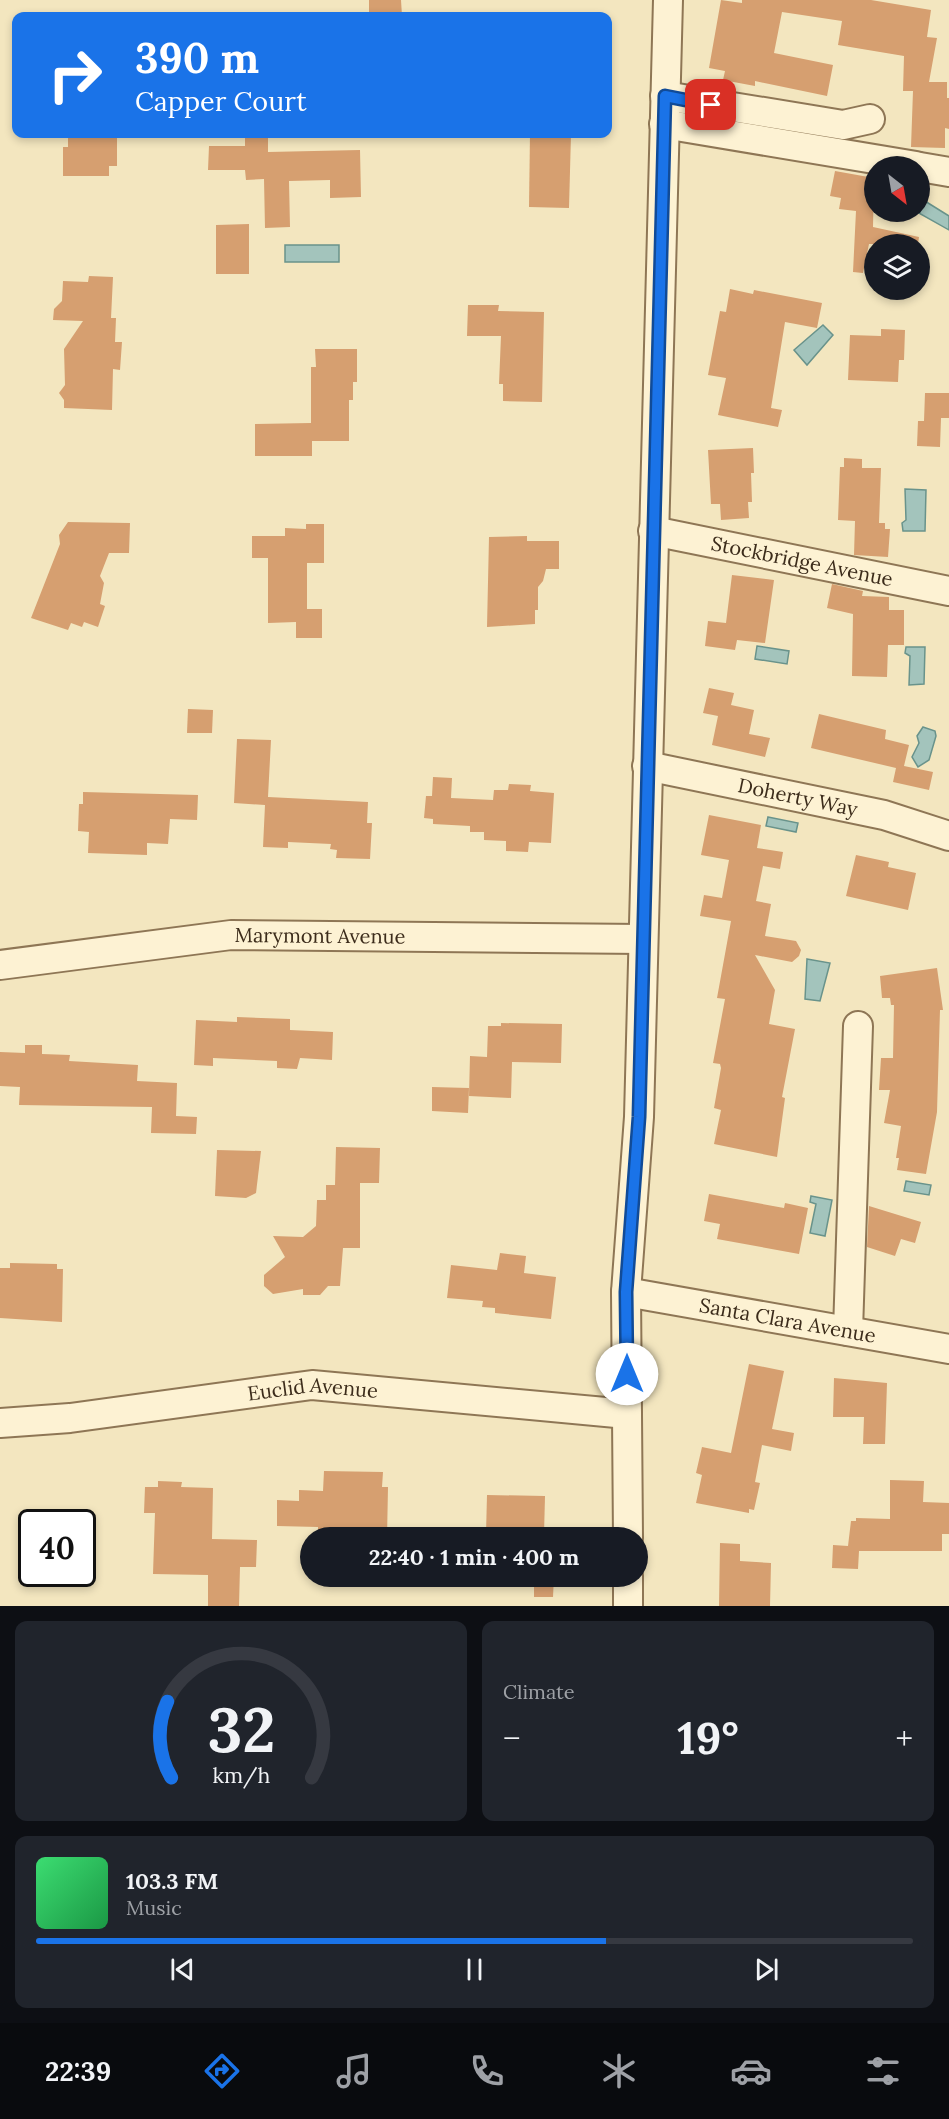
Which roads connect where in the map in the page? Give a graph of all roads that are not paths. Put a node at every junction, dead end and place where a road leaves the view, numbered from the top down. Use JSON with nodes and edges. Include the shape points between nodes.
{"nodes":[{"id":1,"x":668,"y":0,"type":"edge"},
{"id":2,"x":665,"y":96,"type":"junction"},
{"id":3,"x":870,"y":119,"type":"dead end"},
{"id":4,"x":664,"y":124,"type":"junction"},
{"id":5,"x":864,"y":158,"type":"edge"},
{"id":6,"x":930,"y":169,"type":"edge"},
{"id":7,"x":949,"y":172,"type":"edge"},
{"id":8,"x":653,"y":531,"type":"junction"},
{"id":9,"x":949,"y":591,"type":"edge"},
{"id":10,"x":647,"y":766,"type":"junction"},
{"id":11,"x":949,"y":836,"type":"edge"},
{"id":12,"x":643,"y":939,"type":"junction"},
{"id":13,"x":0,"y":965,"type":"edge"},
{"id":14,"x":858,"y":1026,"type":"dead end"},
{"id":15,"x":626,"y":1292,"type":"junction"},
{"id":16,"x":848,"y":1331,"type":"junction"},
{"id":17,"x":949,"y":1348,"type":"edge"},
{"id":18,"x":627,"y":1414,"type":"junction"},
{"id":19,"x":0,"y":1423,"type":"edge"},
{"id":20,"x":628,"y":1527,"type":"edge"},
{"id":21,"x":628,"y":1587,"type":"edge"},
{"id":22,"x":628,"y":1606,"type":"edge"}],
"edges":[{"from":1,"to":2,"type":"street"},
{"from":2,"to":3,"type":"street","via":[[843,125]]},
{"from":2,"to":4,"type":"street"},
{"from":4,"to":5,"type":"street"},
{"from":4,"to":8,"type":"street"},
{"from":6,"to":7,"type":"street"},
{"from":8,"to":9,"type":"street","name":"Stockbridge Avenue"},
{"from":8,"to":10,"type":"street"},
{"from":10,"to":11,"type":"street","name":"Doherty Way","via":[[884,815]]},
{"from":10,"to":12,"type":"street"},
{"from":12,"to":13,"type":"street","name":"Marymont Avenue","via":[[231,935]]},
{"from":12,"to":15,"type":"street","via":[[639,1117]]},
{"from":14,"to":16,"type":"street"},
{"from":15,"to":16,"type":"street","name":"Santa Clara Avenue"},
{"from":15,"to":18,"type":"street"},
{"from":16,"to":17,"type":"street","name":"Santa Clara Avenue"},
{"from":18,"to":19,"type":"street","name":"Euclid Avenue","via":[[312,1385],[70,1418]]},
{"from":18,"to":20,"type":"street"},
{"from":21,"to":22,"type":"street"}]}
